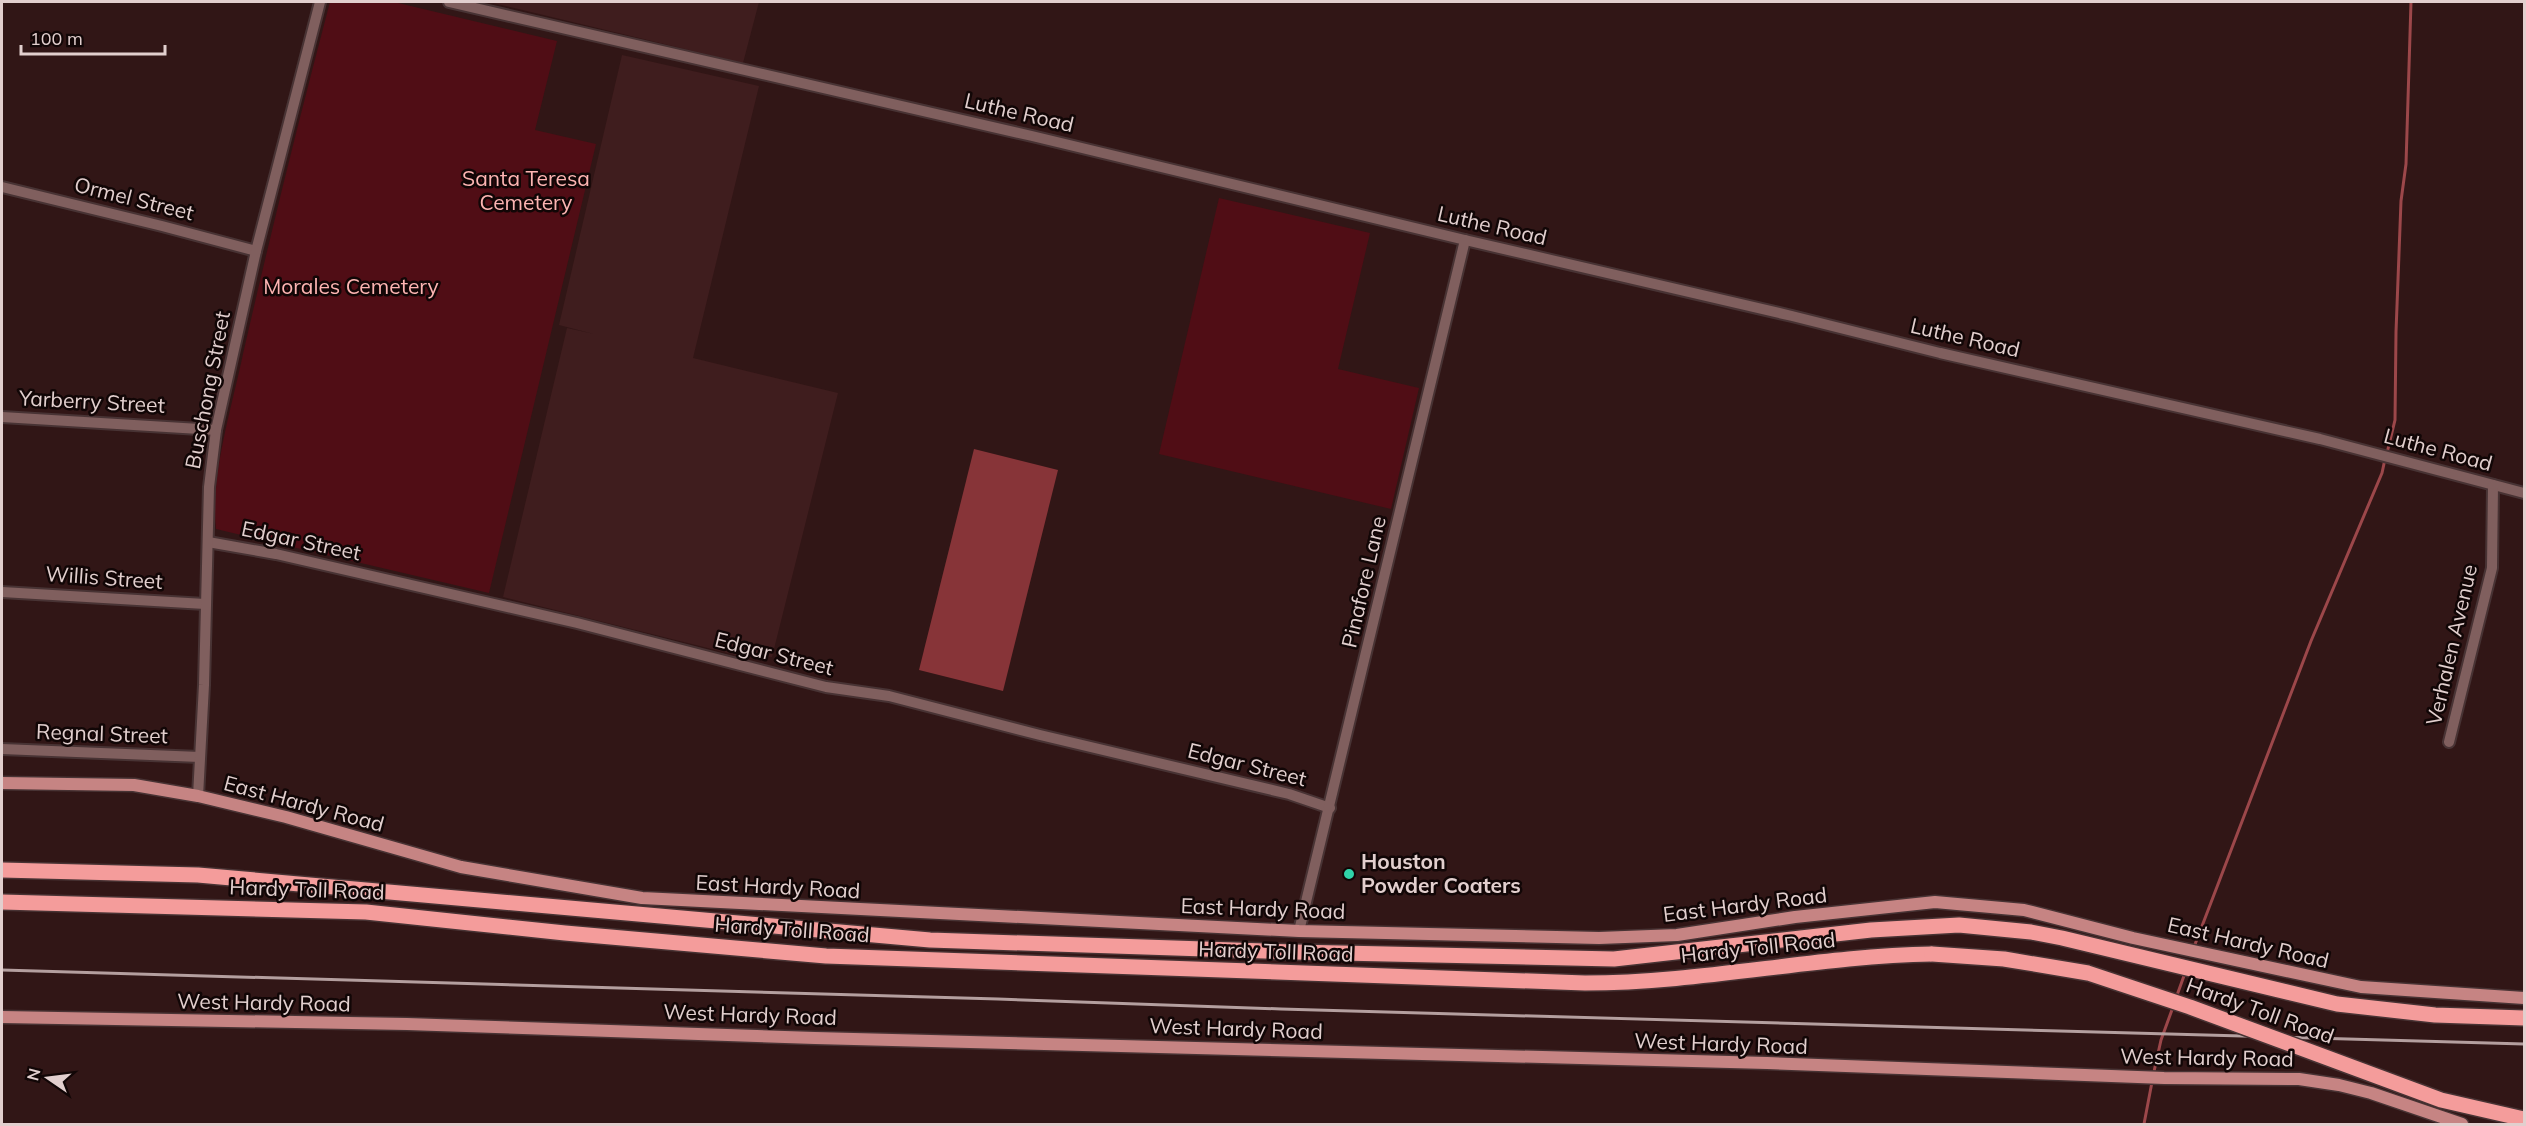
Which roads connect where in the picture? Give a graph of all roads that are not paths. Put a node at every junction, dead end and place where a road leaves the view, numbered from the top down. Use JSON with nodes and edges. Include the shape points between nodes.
{"nodes":[{"id":1,"x":320,"y":2,"type":"edge"},
{"id":2,"x":449,"y":2,"type":"edge"},
{"id":3,"x":2,"y":187,"type":"edge"},
{"id":4,"x":1465,"y":240,"type":"junction"},
{"id":5,"x":256,"y":251,"type":"junction"},
{"id":6,"x":2,"y":417,"type":"edge"},
{"id":7,"x":216,"y":430,"type":"junction"},
{"id":8,"x":2493,"y":485,"type":"junction"},
{"id":9,"x":2524,"y":493,"type":"edge"},
{"id":10,"x":208,"y":542,"type":"junction"},
{"id":11,"x":2,"y":592,"type":"edge"},
{"id":12,"x":205,"y":604,"type":"junction"},
{"id":13,"x":2449,"y":742,"type":"dead end"},
{"id":14,"x":2,"y":749,"type":"edge"},
{"id":15,"x":200,"y":757,"type":"junction"},
{"id":16,"x":2,"y":783,"type":"edge"},
{"id":17,"x":198,"y":796,"type":"junction"},
{"id":18,"x":1330,"y":808,"type":"junction"},
{"id":19,"x":2,"y":870,"type":"edge"},
{"id":20,"x":2,"y":902,"type":"edge"},
{"id":21,"x":1299,"y":932,"type":"junction"},
{"id":22,"x":2524,"y":998,"type":"edge"},
{"id":23,"x":2,"y":1017,"type":"edge"},
{"id":24,"x":2524,"y":1018,"type":"edge"},
{"id":25,"x":2524,"y":1119,"type":"edge"},
{"id":26,"x":2462,"y":1125,"type":"edge"}],
"edges":[{"from":1,"to":5,"type":"street","name":"Buschong Street"},
{"from":2,"to":4,"type":"street","name":"Luthe Road"},
{"from":3,"to":5,"type":"street","name":"Ormel Street"},
{"from":4,"to":8,"type":"street","name":"Luthe Road","via":[[2369,451]]},
{"from":4,"to":18,"type":"street","name":"Pinafore Lane"},
{"from":5,"to":7,"type":"street","name":"Buschong Street"},
{"from":6,"to":7,"type":"street","name":"Yarberry Street"},
{"from":7,"to":10,"type":"street","name":"Buschong Street"},
{"from":8,"to":9,"type":"street","name":"Luthe Road"},
{"from":8,"to":13,"type":"street","name":"Verhalen Avenue","via":[[2492,568]]},
{"from":10,"to":12,"type":"street","name":"Buschong Street"},
{"from":10,"to":18,"type":"street","name":"Edgar Street","via":[[577,623],[826,687],[889,696],[1289,794]]},
{"from":11,"to":12,"type":"street","name":"Willis Street"},
{"from":12,"to":15,"type":"street","name":"Buschong Street"},
{"from":14,"to":15,"type":"street","name":"Regnal Street"},
{"from":15,"to":17,"type":"street","name":"Buschong Street"},
{"from":16,"to":17,"type":"main road","name":"East Hardy Road","via":[[135,785]]},
{"from":17,"to":21,"type":"main road","name":"East Hardy Road","via":[[461,867],[642,898]]},
{"from":18,"to":21,"type":"street","name":"Pinafore Lane"},
{"from":19,"to":24,"type":"highway","name":"Hardy Toll Road","via":[[198,874],[930,940],[1294,952],[1614,959],[1871,930],[1959,925],[2031,932],[2337,1004],[2435,1015]]},
{"from":20,"to":25,"type":"highway","name":"Hardy Toll Road","bridge":true,"via":[[366,912],[826,956],[1562,982],[1650,981],[1863,957],[1932,954],[2004,959],[2088,973],[2441,1100]]},
{"from":21,"to":22,"type":"main road","name":"East Hardy Road","via":[[1626,938],[1935,903],[2024,910],[2361,987]]},
{"from":23,"to":26,"type":"main road","name":"West Hardy Road","via":[[407,1024],[2299,1079],[2371,1093]]}]}
